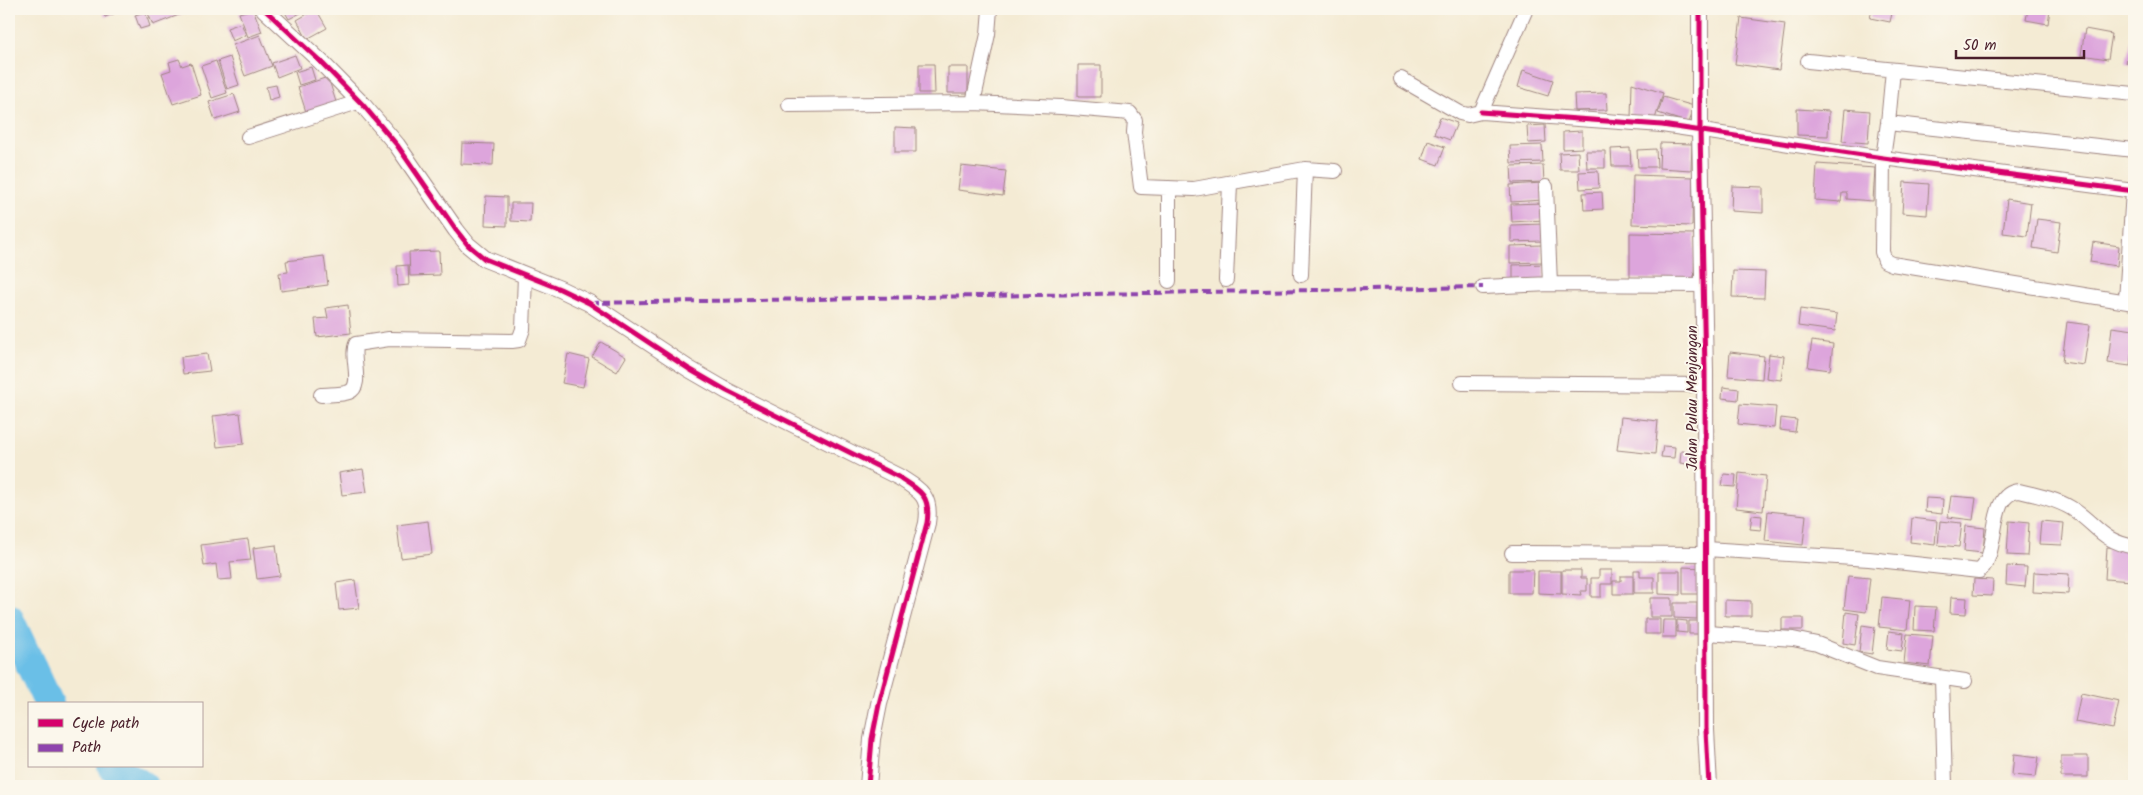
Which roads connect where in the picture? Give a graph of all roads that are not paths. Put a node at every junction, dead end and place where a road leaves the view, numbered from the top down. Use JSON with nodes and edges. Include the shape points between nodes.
{"nodes":[{"id":1,"x":264,"y":9,"type":"edge"},
{"id":2,"x":990,"y":9,"type":"edge"},
{"id":3,"x":1526,"y":9,"type":"edge"},
{"id":4,"x":1700,"y":9,"type":"edge"},
{"id":5,"x":1808,"y":61,"type":"dead end"},
{"id":6,"x":1893,"y":70,"type":"junction"},
{"id":7,"x":1401,"y":79,"type":"dead end"},
{"id":8,"x":2134,"y":94,"type":"edge"},
{"id":9,"x":358,"y":102,"type":"junction"},
{"id":10,"x":973,"y":103,"type":"junction"},
{"id":11,"x":789,"y":105,"type":"dead end"},
{"id":12,"x":1481,"y":112,"type":"junction"},
{"id":13,"x":1888,"y":123,"type":"junction"},
{"id":14,"x":1700,"y":130,"type":"junction"},
{"id":15,"x":248,"y":136,"type":"dead end"},
{"id":16,"x":2134,"y":150,"type":"edge"},
{"id":17,"x":1883,"y":158,"type":"junction"},
{"id":18,"x":1306,"y":169,"type":"junction"},
{"id":19,"x":1335,"y":172,"type":"dead end"},
{"id":20,"x":1230,"y":183,"type":"junction"},
{"id":21,"x":1546,"y":186,"type":"dead end"},
{"id":22,"x":1169,"y":188,"type":"junction"},
{"id":23,"x":2134,"y":191,"type":"edge"},
{"id":24,"x":1301,"y":275,"type":"dead end"},
{"id":25,"x":526,"y":276,"type":"junction"},
{"id":26,"x":1226,"y":280,"type":"dead end"},
{"id":27,"x":1168,"y":281,"type":"dead end"},
{"id":28,"x":1550,"y":284,"type":"junction"},
{"id":29,"x":1703,"y":285,"type":"junction"},
{"id":30,"x":1483,"y":287,"type":"dead end"},
{"id":31,"x":2130,"y":302,"type":"edge"},
{"id":32,"x":1462,"y":383,"type":"dead end"},
{"id":33,"x":1705,"y":385,"type":"junction"},
{"id":34,"x":321,"y":395,"type":"dead end"},
{"id":35,"x":2134,"y":547,"type":"edge"},
{"id":36,"x":1706,"y":552,"type":"junction"},
{"id":37,"x":1512,"y":553,"type":"dead end"},
{"id":38,"x":1707,"y":633,"type":"junction"},
{"id":39,"x":1942,"y":678,"type":"junction"},
{"id":40,"x":1965,"y":681,"type":"dead end"},
{"id":41,"x":868,"y":786,"type":"edge"},
{"id":42,"x":1710,"y":786,"type":"edge"},
{"id":43,"x":1945,"y":786,"type":"edge"}],
"edges":[{"from":1,"to":9,"type":"street"},
{"from":2,"to":10,"type":"street"},
{"from":3,"to":12,"type":"street"},
{"from":4,"to":14,"type":"street","name":"Jalan Pulau Menjangan"},
{"from":5,"to":6,"type":"street"},
{"from":6,"to":8,"type":"street"},
{"from":6,"to":13,"type":"street"},
{"from":7,"to":12,"type":"street","via":[[1460,113],[1476,115]]},
{"from":9,"to":15,"type":"street"},
{"from":9,"to":25,"type":"street","via":[[397,145],[468,245],[485,259]]},
{"from":10,"to":11,"type":"street"},
{"from":10,"to":22,"type":"street","via":[[1130,113],[1136,120],[1134,132],[1141,188]]},
{"from":12,"to":14,"type":"street"},
{"from":13,"to":16,"type":"street"},
{"from":13,"to":17,"type":"street"},
{"from":14,"to":17,"type":"street"},
{"from":14,"to":29,"type":"street","name":"Jalan Pulau Menjangan"},
{"from":17,"to":23,"type":"street"},
{"from":17,"to":31,"type":"street","via":[[1884,261]]},
{"from":18,"to":19,"type":"street"},
{"from":18,"to":20,"type":"street"},
{"from":18,"to":24,"type":"street"},
{"from":20,"to":22,"type":"street","via":[[1194,189]]},
{"from":20,"to":26,"type":"street"},
{"from":21,"to":28,"type":"street"},
{"from":22,"to":27,"type":"street"},
{"from":23,"to":31,"type":"street"},
{"from":25,"to":34,"type":"street","via":[[523,332],[519,340],[361,342],[353,349],[354,388],[349,392]]},
{"from":25,"to":41,"type":"street","via":[[589,303],[696,374],[899,477],[924,495],[927,524],[879,704]]},
{"from":28,"to":29,"type":"street"},
{"from":28,"to":30,"type":"street"},
{"from":29,"to":33,"type":"street","name":"Jalan Pulau Menjangan"},
{"from":32,"to":33,"type":"street"},
{"from":33,"to":36,"type":"street","name":"Jalan Pulau Menjangan"},
{"from":35,"to":36,"type":"street","via":[[2111,541],[2070,508],[2056,501],[2012,491],[1999,508],[1990,554],[1985,567],[1979,571],[1869,558]]},
{"from":36,"to":37,"type":"street"},
{"from":36,"to":38,"type":"street","name":"Jalan Pulau Menjangan"},
{"from":38,"to":39,"type":"street","via":[[1793,639],[1817,644],[1877,668]]},
{"from":38,"to":42,"type":"street","name":"Jalan Pulau Menjangan","via":[[1706,730]]},
{"from":39,"to":40,"type":"street"},
{"from":39,"to":43,"type":"street"}]}
